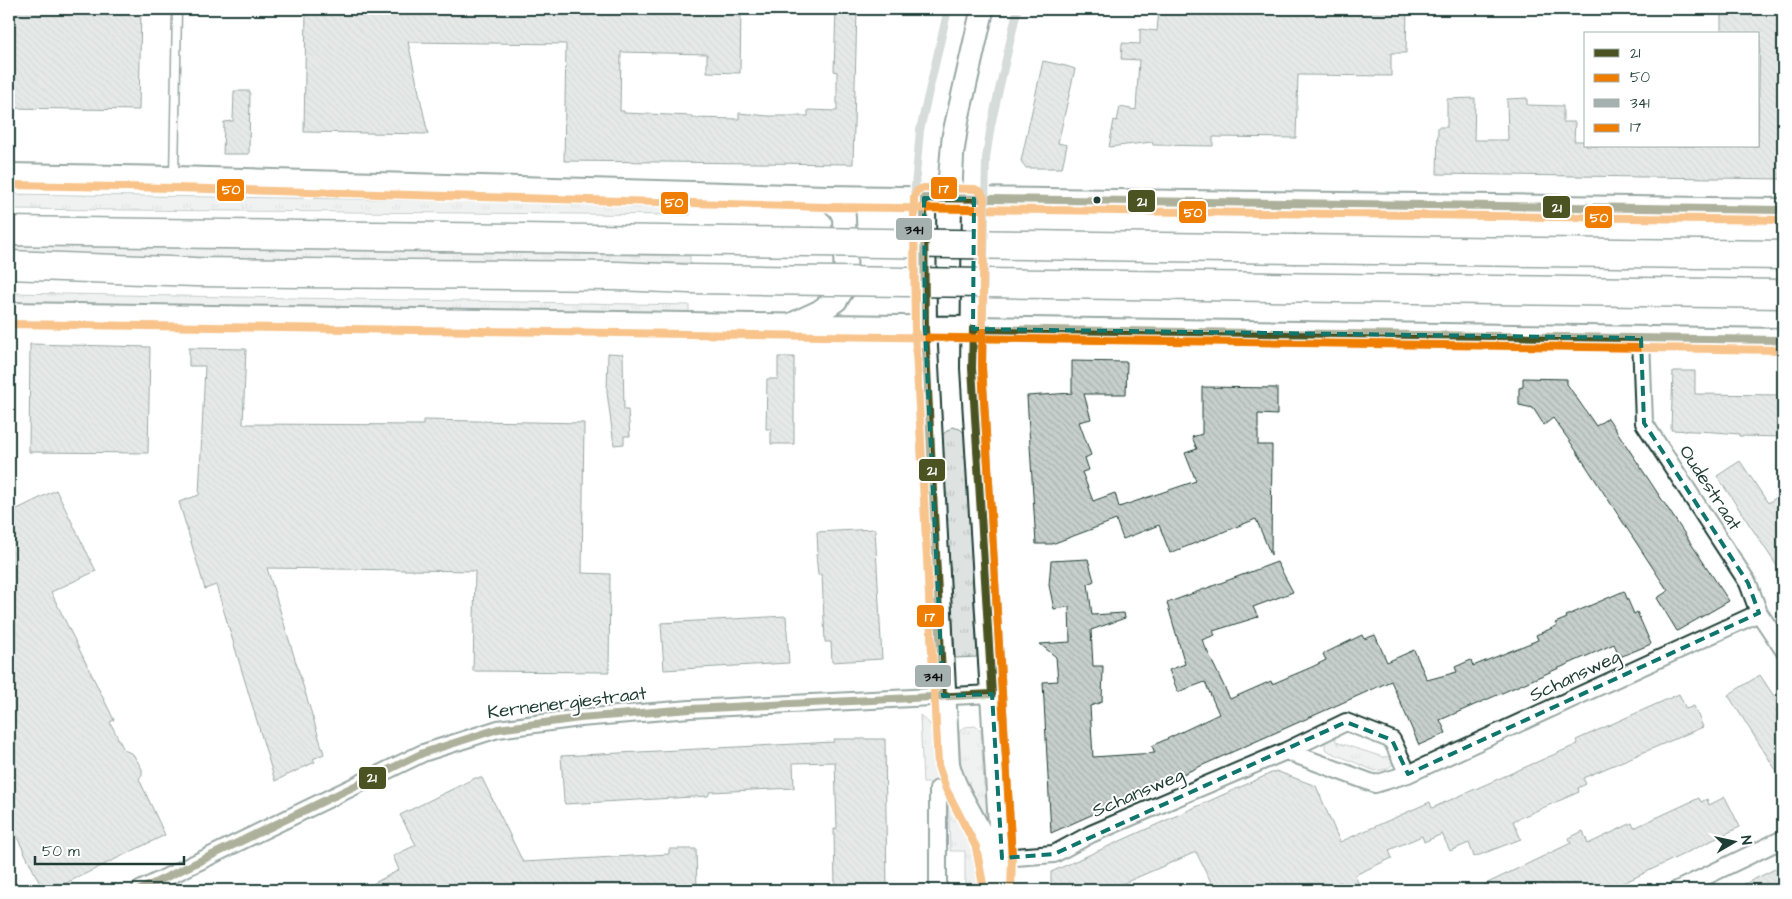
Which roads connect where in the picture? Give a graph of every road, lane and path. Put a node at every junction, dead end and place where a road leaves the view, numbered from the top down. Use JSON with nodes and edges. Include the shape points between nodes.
{"nodes":[{"id":1,"x":177,"y":9,"type":"edge"},
{"id":2,"x":958,"y":9,"type":"edge"},
{"id":3,"x":1007,"y":9,"type":"edge"},
{"id":4,"x":9,"y":175,"type":"edge"},
{"id":5,"x":174,"y":178,"type":"junction"},
{"id":6,"x":828,"y":197,"type":"junction"},
{"id":7,"x":924,"y":198,"type":"junction"},
{"id":8,"x":974,"y":199,"type":"junction"},
{"id":9,"x":1783,"y":210,"type":"edge"},
{"id":10,"x":9,"y":231,"type":"edge"},
{"id":11,"x":1783,"y":255,"type":"edge"},
{"id":12,"x":9,"y":265,"type":"edge"},
{"id":13,"x":195,"y":272,"type":"junction"},
{"id":14,"x":9,"y":284,"type":"edge"},
{"id":15,"x":1783,"y":294,"type":"edge"},
{"id":16,"x":9,"y":314,"type":"edge"},
{"id":17,"x":789,"y":325,"type":"junction"},
{"id":18,"x":925,"y":328,"type":"junction"},
{"id":19,"x":973,"y":329,"type":"junction"},
{"id":20,"x":1641,"y":338,"type":"junction"},
{"id":21,"x":1783,"y":340,"type":"edge"},
{"id":22,"x":1759,"y":613,"type":"junction"},
{"id":23,"x":1783,"y":649,"type":"edge"},
{"id":24,"x":992,"y":694,"type":"junction"},
{"id":25,"x":943,"y":696,"type":"junction"},
{"id":26,"x":1286,"y":751,"type":"junction"},
{"id":27,"x":1408,"y":774,"type":"junction"},
{"id":28,"x":938,"y":789,"type":"dead end"},
{"id":29,"x":1783,"y":839,"type":"edge"},
{"id":30,"x":1002,"y":858,"type":"junction"},
{"id":31,"x":140,"y":890,"type":"edge"},
{"id":32,"x":938,"y":890,"type":"edge"},
{"id":33,"x":994,"y":890,"type":"edge"},
{"id":34,"x":1001,"y":890,"type":"edge"},
{"id":35,"x":1677,"y":890,"type":"edge"}],
"edges":[{"from":1,"to":5,"type":"lane"},
{"from":2,"to":7,"type":"main road","via":[[930,132]]},
{"from":3,"to":8,"type":"main road","via":[[981,123]]},
{"from":4,"to":5,"type":"main road"},
{"from":5,"to":6,"type":"main road"},
{"from":6,"to":7,"type":"main road"},
{"from":6,"to":17,"type":"main road","via":[[844,217],[846,284],[836,300],[819,312]]},
{"from":7,"to":8,"type":"main road"},
{"from":7,"to":18,"type":"main road"},
{"from":8,"to":9,"type":"main road"},
{"from":8,"to":19,"type":"main road"},
{"from":10,"to":11,"type":"highway","bridge":true},
{"from":12,"to":13,"type":"highway"},
{"from":13,"to":14,"type":"highway","via":[[139,282]]},
{"from":13,"to":15,"type":"highway","bridge":true},
{"from":16,"to":17,"type":"main road"},
{"from":17,"to":18,"type":"main road"},
{"from":18,"to":19,"type":"main road"},
{"from":18,"to":25,"type":"main road"},
{"from":19,"to":20,"type":"main road"},
{"from":19,"to":24,"type":"main road","via":[[972,368]]},
{"from":20,"to":21,"type":"main road"},
{"from":20,"to":22,"type":"street","name":"Oudestraat","via":[[1644,423],[1748,583]]},
{"from":22,"to":23,"type":"street","name":"Oudestraat"},
{"from":22,"to":27,"type":"street","name":"Schansweg"},
{"from":24,"to":25,"type":"street","name":"Kernenergiestraat"},
{"from":24,"to":30,"type":"main road"},
{"from":25,"to":31,"type":"street","name":"Kernenergiestraat","via":[[690,709],[498,729],[423,753]]},
{"from":25,"to":33,"type":"main road","via":[[952,780],[985,846]]},
{"from":26,"to":27,"type":"street","name":"Schansweg","via":[[1375,784]]},
{"from":26,"to":27,"type":"street","name":"Schansweg","via":[[1346,722],[1392,740]]},
{"from":26,"to":30,"type":"street","name":"Schansweg","via":[[1091,834],[1054,854]]},
{"from":28,"to":32,"type":"street"},
{"from":29,"to":35,"type":"street"},
{"from":30,"to":34,"type":"main road"}]}
